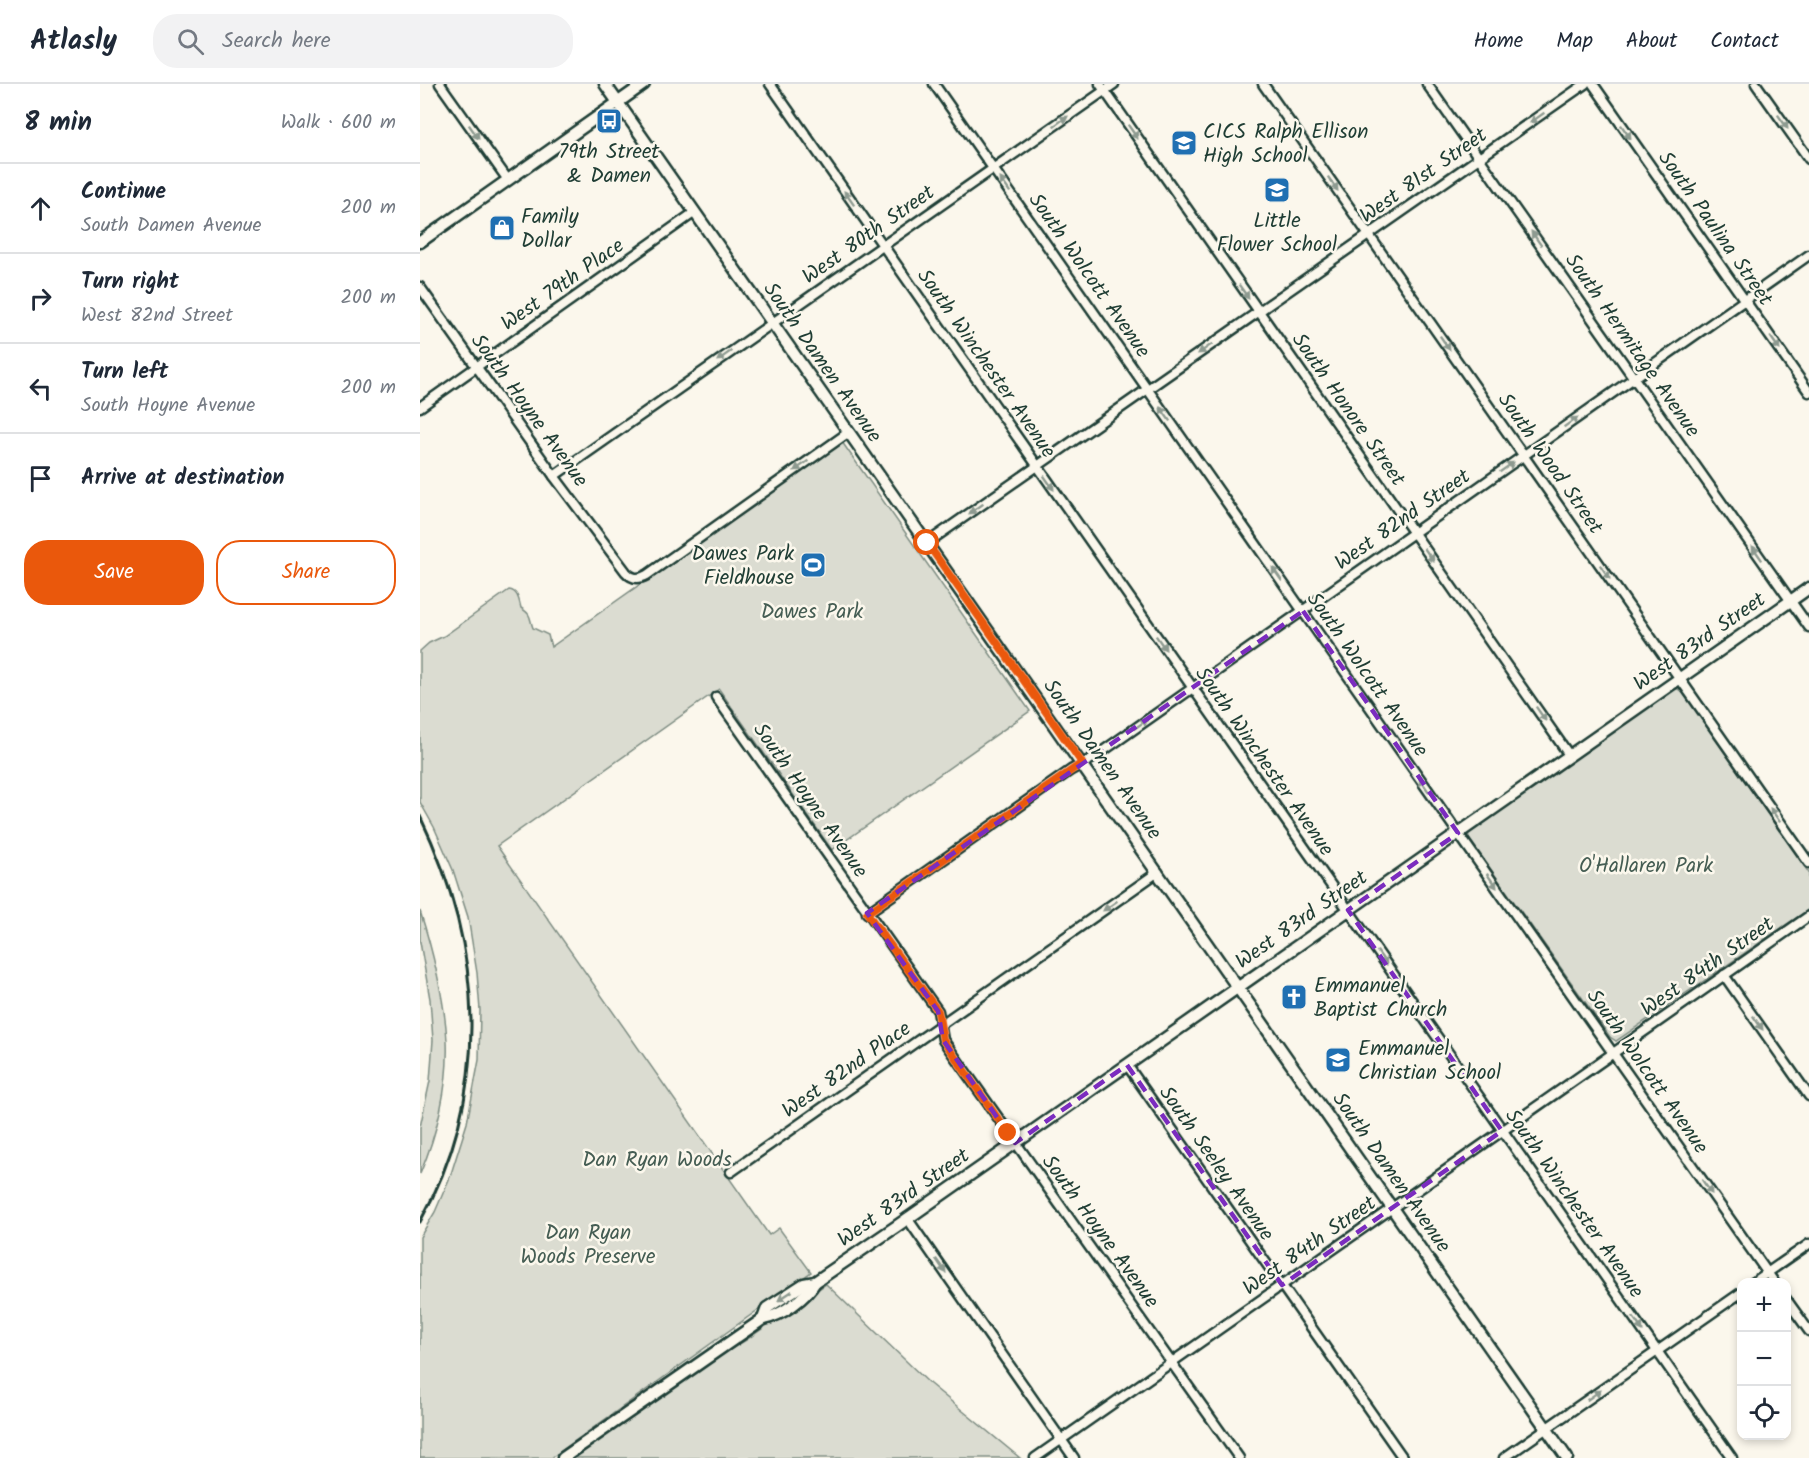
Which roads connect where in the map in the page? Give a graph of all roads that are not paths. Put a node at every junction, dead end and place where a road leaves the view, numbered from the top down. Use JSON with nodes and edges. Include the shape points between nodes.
{"nodes":[{"id":1,"x":440,"y":84,"type":"edge"},
{"id":2,"x":605,"y":84,"type":"edge"},
{"id":3,"x":644,"y":84,"type":"edge"},
{"id":4,"x":770,"y":84,"type":"edge"},
{"id":5,"x":934,"y":84,"type":"edge"},
{"id":6,"x":1114,"y":84,"type":"edge"},
{"id":7,"x":1263,"y":84,"type":"edge"},
{"id":8,"x":1427,"y":84,"type":"edge"},
{"id":9,"x":1585,"y":84,"type":"edge"},
{"id":10,"x":1593,"y":84,"type":"edge"},
{"id":11,"x":1756,"y":84,"type":"edge"},
{"id":12,"x":1102,"y":87,"type":"edge"},
{"id":13,"x":618,"y":102,"type":"junction"},
{"id":14,"x":1479,"y":158,"type":"junction"},
{"id":15,"x":1809,"y":159,"type":"edge"},
{"id":16,"x":993,"y":168,"type":"junction"},
{"id":17,"x":508,"y":180,"type":"junction"},
{"id":18,"x":695,"y":212,"type":"junction"},
{"id":19,"x":1369,"y":235,"type":"junction"},
{"id":20,"x":420,"y":242,"type":"edge"},
{"id":21,"x":883,"y":246,"type":"junction"},
{"id":22,"x":1809,"y":255,"type":"edge"},
{"id":23,"x":420,"y":286,"type":"edge"},
{"id":24,"x":1745,"y":300,"type":"junction"},
{"id":25,"x":1258,"y":312,"type":"junction"},
{"id":26,"x":772,"y":323,"type":"junction"},
{"id":27,"x":477,"y":367,"type":"junction"},
{"id":28,"x":1634,"y":378,"type":"junction"},
{"id":29,"x":1148,"y":389,"type":"junction"},
{"id":30,"x":1809,"y":392,"type":"edge"},
{"id":31,"x":420,"y":407,"type":"edge"},
{"id":32,"x":849,"y":432,"type":"junction"},
{"id":33,"x":1523,"y":456,"type":"junction"},
{"id":34,"x":1038,"y":466,"type":"junction"},
{"id":35,"x":554,"y":476,"type":"junction"},
{"id":36,"x":1414,"y":533,"type":"junction"},
{"id":37,"x":927,"y":543,"type":"junction"},
{"id":38,"x":1809,"y":588,"type":"edge"},
{"id":39,"x":1790,"y":600,"type":"junction"},
{"id":40,"x":1303,"y":611,"type":"junction"},
{"id":41,"x":1809,"y":627,"type":"edge"},
{"id":42,"x":1679,"y":678,"type":"junction"},
{"id":43,"x":1192,"y":688,"type":"junction"},
{"id":44,"x":716,"y":697,"type":"dead end"},
{"id":45,"x":1569,"y":755,"type":"junction"},
{"id":46,"x":1082,"y":763,"type":"junction"},
{"id":47,"x":1458,"y":833,"type":"junction"},
{"id":48,"x":1809,"y":863,"type":"edge"},
{"id":49,"x":1158,"y":872,"type":"junction"},
{"id":50,"x":1348,"y":910,"type":"junction"},
{"id":51,"x":867,"y":913,"type":"junction"},
{"id":52,"x":1809,"y":916,"type":"edge"},
{"id":53,"x":1724,"y":975,"type":"junction"},
{"id":54,"x":1238,"y":987,"type":"junction"},
{"id":55,"x":939,"y":1025,"type":"junction"},
{"id":56,"x":1613,"y":1053,"type":"junction"},
{"id":57,"x":1127,"y":1065,"type":"junction"},
{"id":58,"x":1809,"y":1096,"type":"edge"},
{"id":59,"x":1503,"y":1131,"type":"junction"},
{"id":60,"x":1015,"y":1143,"type":"junction"},
{"id":61,"x":731,"y":1172,"type":"dead end"},
{"id":62,"x":1392,"y":1208,"type":"junction"},
{"id":63,"x":907,"y":1218,"type":"junction"},
{"id":64,"x":1809,"y":1244,"type":"edge"},
{"id":65,"x":1768,"y":1273,"type":"junction"},
{"id":66,"x":1760,"y":1278,"type":"edge"},
{"id":67,"x":1771,"y":1278,"type":"edge"},
{"id":68,"x":1282,"y":1286,"type":"junction"},
{"id":69,"x":1737,"y":1295,"type":"edge"},
{"id":70,"x":1791,"y":1306,"type":"edge"},
{"id":71,"x":1809,"y":1331,"type":"edge"},
{"id":72,"x":1657,"y":1351,"type":"junction"},
{"id":73,"x":1172,"y":1362,"type":"junction"},
{"id":74,"x":1546,"y":1428,"type":"junction"},
{"id":75,"x":1062,"y":1440,"type":"junction"},
{"id":76,"x":563,"y":1458,"type":"edge"},
{"id":77,"x":1035,"y":1458,"type":"edge"},
{"id":78,"x":1074,"y":1458,"type":"edge"},
{"id":79,"x":1239,"y":1458,"type":"edge"},
{"id":80,"x":1403,"y":1458,"type":"edge"},
{"id":81,"x":1504,"y":1458,"type":"edge"},
{"id":82,"x":1567,"y":1458,"type":"edge"},
{"id":83,"x":1732,"y":1458,"type":"edge"}],
"edges":[{"from":1,"to":17,"type":"street","one_way":true},
{"from":2,"to":13,"type":"street","name":"South Damen Avenue"},
{"from":3,"to":13,"type":"street"},
{"from":21,"to":4,"type":"street","name":"South Winchester Avenue","one_way":true},
{"from":5,"to":16,"type":"street","name":"South Wolcott Avenue"},
{"from":6,"to":12,"type":"street","name":"West 80th Street"},
{"from":7,"to":19,"type":"street","name":"South Wood Street","one_way":true},
{"from":8,"to":14,"type":"street","name":"South Hermitage Avenue"},
{"from":9,"to":14,"type":"street","name":"West 81st Street","one_way":true},
{"from":10,"to":24,"type":"street","name":"South Paulina Street","one_way":true},
{"from":11,"to":15,"type":"street","one_way":true},
{"from":16,"to":12,"type":"street","name":"West 80th Street","one_way":true},
{"from":12,"to":25,"type":"street","name":"South Honore Street","one_way":true},
{"from":13,"to":17,"type":"street"},
{"from":13,"to":18,"type":"street","name":"South Damen Avenue"},
{"from":14,"to":19,"type":"street","name":"West 81st Street"},
{"from":28,"to":14,"type":"street","name":"South Hermitage Avenue","one_way":true},
{"from":16,"to":21,"type":"street","name":"West 80th Street"},
{"from":29,"to":16,"type":"street","name":"South Wolcott Avenue","one_way":true},
{"from":17,"to":20,"type":"street"},
{"from":18,"to":26,"type":"street","name":"South Damen Avenue"},
{"from":18,"to":27,"type":"street","name":"West 79th Place"},
{"from":19,"to":25,"type":"street","name":"West 81st Street"},
{"from":19,"to":33,"type":"street","name":"South Wood Street","one_way":true},
{"from":21,"to":26,"type":"street","name":"West 80th Street"},
{"from":21,"to":34,"type":"street","name":"South Winchester Avenue"},
{"from":22,"to":24,"type":"street","name":"West 82nd Street"},
{"from":23,"to":27,"type":"street","name":"South Hoyne Avenue"},
{"from":24,"to":28,"type":"street","name":"West 82nd Street"},
{"from":24,"to":30,"type":"street","name":"South Paulina Street","one_way":true},
{"from":25,"to":29,"type":"street","name":"West 81st Street","one_way":true},
{"from":25,"to":36,"type":"street","name":"South Honore Street"},
{"from":26,"to":32,"type":"street","name":"South Damen Avenue"},
{"from":26,"to":35,"type":"street","name":"West 80th Street","one_way":true},
{"from":27,"to":31,"type":"street","name":"West 79th Place"},
{"from":27,"to":35,"type":"street","name":"South Hoyne Avenue"},
{"from":33,"to":28,"type":"street","name":"West 82nd Street","one_way":true},
{"from":39,"to":28,"type":"street","name":"South Hermitage Avenue","one_way":true},
{"from":29,"to":34,"type":"street","name":"West 81st Street"},
{"from":40,"to":29,"type":"street","name":"South Wolcott Avenue","one_way":true},
{"from":32,"to":35,"type":"street","name":"South Hoyne Avenue","one_way":true,"via":[[637,579],[626,572]]},
{"from":32,"to":37,"type":"street","name":"South Damen Avenue"},
{"from":36,"to":33,"type":"street","name":"West 82nd Street","one_way":true},
{"from":33,"to":42,"type":"street","name":"South Wood Street","one_way":true},
{"from":34,"to":37,"type":"street","name":"West 81st Street","one_way":true},
{"from":34,"to":43,"type":"street","name":"South Winchester Avenue","one_way":true},
{"from":36,"to":40,"type":"street","name":"West 82nd Street"},
{"from":36,"to":45,"type":"street","name":"South Honore Street","one_way":true},
{"from":37,"to":46,"type":"street","name":"South Damen Avenue"},
{"from":38,"to":39,"type":"street","name":"West 83rd Street"},
{"from":39,"to":41,"type":"street","name":"South Hermitage Avenue"},
{"from":39,"to":42,"type":"street","name":"West 83rd Street"},
{"from":40,"to":43,"type":"street","name":"West 82nd Street"},
{"from":47,"to":40,"type":"street","name":"South Wolcott Avenue","one_way":true},
{"from":42,"to":45,"type":"street","name":"West 83rd Street"},
{"from":48,"to":42,"type":"street","name":"South Wood Street","one_way":true},
{"from":46,"to":43,"type":"street","name":"West 82nd Street","one_way":true},
{"from":43,"to":50,"type":"street","name":"South Winchester Avenue"},
{"from":44,"to":51,"type":"street","name":"South Hoyne Avenue"},
{"from":45,"to":47,"type":"street","name":"West 83rd Street"},
{"from":46,"to":49,"type":"street","name":"South Damen Avenue"},
{"from":46,"to":51,"type":"street","name":"West 82nd Street"},
{"from":47,"to":50,"type":"street","name":"West 83rd Street"},
{"from":47,"to":56,"type":"street","name":"South Wolcott Avenue","one_way":true},
{"from":49,"to":54,"type":"street","name":"South Damen Avenue"},
{"from":49,"to":55,"type":"street","name":"West 82nd Place","one_way":true},
{"from":50,"to":54,"type":"street","name":"West 83rd Street"},
{"from":50,"to":59,"type":"street","name":"South Winchester Avenue","one_way":true},
{"from":51,"to":55,"type":"street","name":"South Hoyne Avenue","via":[[938,1011]]},
{"from":52,"to":53,"type":"street","name":"West 84th Street"},
{"from":53,"to":56,"type":"street","name":"West 84th Street"},
{"from":53,"to":58,"type":"street","one_way":true},
{"from":54,"to":57,"type":"street","name":"West 83rd Street"},
{"from":54,"to":62,"type":"street","name":"South Damen Avenue"},
{"from":55,"to":60,"type":"street","name":"South Hoyne Avenue","via":[[943,1040]]},
{"from":55,"to":61,"type":"street","name":"West 82nd Place"},
{"from":56,"to":59,"type":"street","name":"West 84th Street"},
{"from":56,"to":65,"type":"street","name":"South Wolcott Avenue","one_way":true},
{"from":57,"to":60,"type":"street","name":"West 83rd Street"},
{"from":57,"to":68,"type":"street","name":"South Seeley Avenue"},
{"from":59,"to":62,"type":"street","name":"West 84th Street"},
{"from":59,"to":72,"type":"street","name":"South Winchester Avenue","one_way":true},
{"from":60,"to":63,"type":"street","name":"West 83rd Street"},
{"from":60,"to":73,"type":"street","name":"South Hoyne Avenue"},
{"from":62,"to":68,"type":"street","name":"West 84th Street"},
{"from":62,"to":74,"type":"street","name":"South Damen Avenue"},
{"from":63,"to":75,"type":"street","one_way":true},
{"from":63,"to":76,"type":"street","name":"West 83rd Street","via":[[815,1282],[804,1284],[767,1308],[763,1319]]},
{"from":64,"to":65,"type":"street"},
{"from":65,"to":66,"type":"street"},
{"from":65,"to":67,"type":"street","name":"South Wolcott Avenue"},
{"from":68,"to":73,"type":"street","name":"West 84th Street"},
{"from":68,"to":80,"type":"street","name":"South Seeley Avenue"},
{"from":69,"to":72,"type":"street"},
{"from":70,"to":71,"type":"street"},
{"from":74,"to":72,"type":"street","one_way":true},
{"from":72,"to":83,"type":"street","name":"South Winchester Avenue"},
{"from":73,"to":75,"type":"street","name":"West 84th Street"},
{"from":73,"to":79,"type":"street","name":"South Hoyne Avenue"},
{"from":74,"to":81,"type":"street"},
{"from":74,"to":82,"type":"street","name":"South Damen Avenue"},
{"from":75,"to":77,"type":"street","name":"West 84th Street"},
{"from":75,"to":78,"type":"street"}]}
